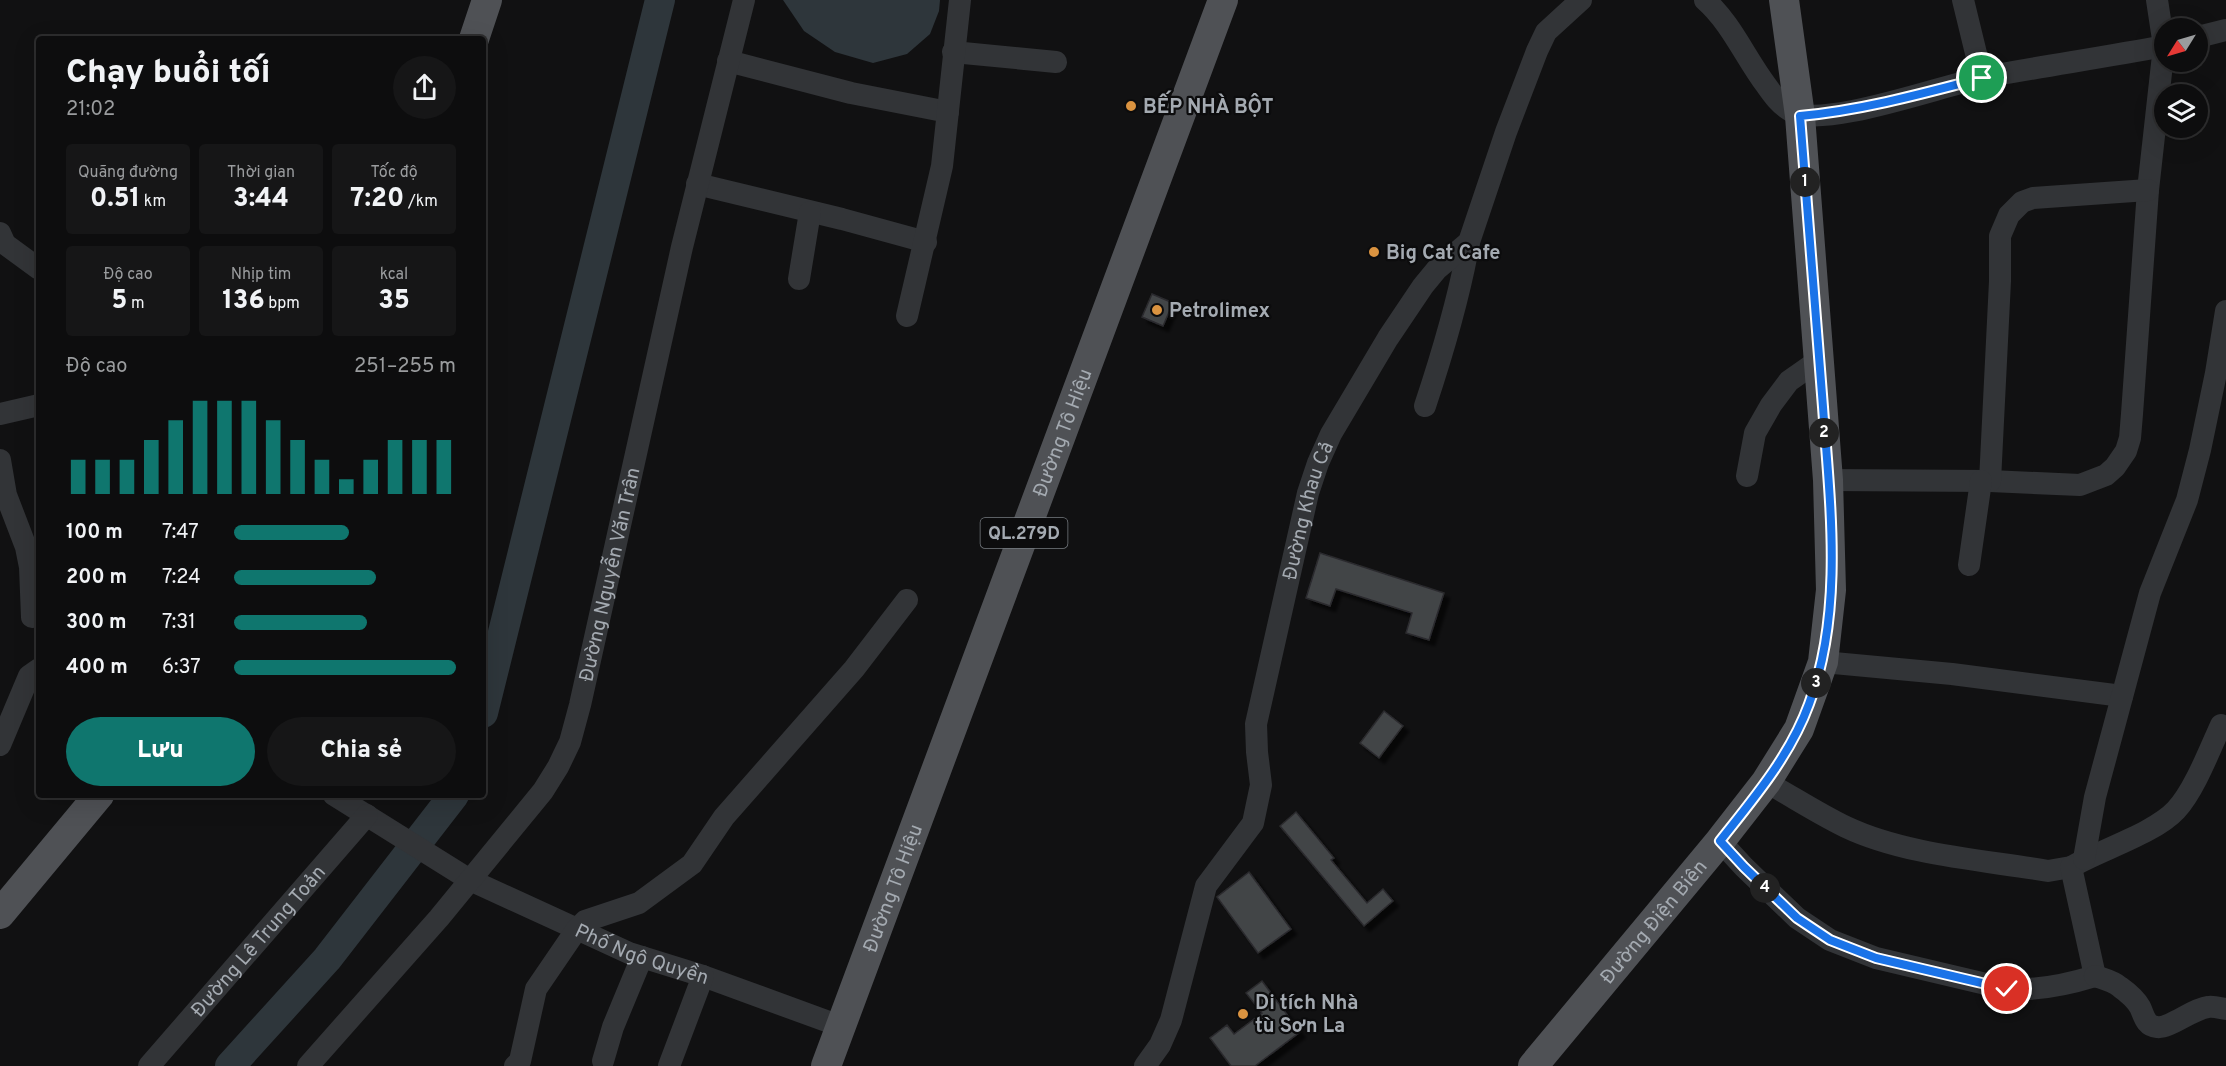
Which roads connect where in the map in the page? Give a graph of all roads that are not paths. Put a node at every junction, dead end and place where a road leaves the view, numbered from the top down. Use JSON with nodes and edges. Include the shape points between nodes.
{"nodes":[{"id":1,"x":487,"y":0,"type":"edge"},
{"id":2,"x":744,"y":0,"type":"edge"},
{"id":3,"x":960,"y":0,"type":"edge"},
{"id":4,"x":1222,"y":0,"type":"edge"},
{"id":5,"x":1581,"y":0,"type":"edge"},
{"id":6,"x":1705,"y":0,"type":"edge"},
{"id":7,"x":1784,"y":0,"type":"edge"},
{"id":8,"x":1963,"y":0,"type":"edge"},
{"id":9,"x":2157,"y":0,"type":"edge"},
{"id":10,"x":2160,"y":18,"type":"edge"},
{"id":11,"x":2226,"y":30,"type":"edge"},
{"id":12,"x":2208,"y":34,"type":"edge"},
{"id":13,"x":475,"y":36,"type":"edge"},
{"id":14,"x":2154,"y":48,"type":"edge"},
{"id":15,"x":953,"y":52,"type":"junction"},
{"id":16,"x":728,"y":61,"type":"junction"},
{"id":17,"x":1056,"y":62,"type":"dead end"},
{"id":18,"x":2161,"y":72,"type":"edge"},
{"id":19,"x":1982,"y":78,"type":"junction"},
{"id":20,"x":948,"y":112,"type":"junction"},
{"id":21,"x":1800,"y":116,"type":"junction"},
{"id":22,"x":697,"y":184,"type":"junction"},
{"id":23,"x":2148,"y":190,"type":"junction"},
{"id":24,"x":810,"y":212,"type":"junction"},
{"id":25,"x":0,"y":233,"type":"edge"},
{"id":26,"x":926,"y":242,"type":"junction"},
{"id":27,"x":1469,"y":242,"type":"junction"},
{"id":28,"x":36,"y":267,"type":"edge"},
{"id":29,"x":799,"y":279,"type":"dead end"},
{"id":30,"x":2226,"y":311,"type":"edge"},
{"id":31,"x":907,"y":316,"type":"dead end"},
{"id":32,"x":1819,"y":360,"type":"junction"},
{"id":33,"x":36,"y":406,"type":"edge"},
{"id":34,"x":1425,"y":406,"type":"dead end"},
{"id":35,"x":0,"y":414,"type":"edge"},
{"id":36,"x":0,"y":460,"type":"edge"},
{"id":37,"x":1748,"y":476,"type":"dead end"},
{"id":38,"x":1828,"y":480,"type":"junction"},
{"id":39,"x":1985,"y":481,"type":"junction"},
{"id":40,"x":1969,"y":565,"type":"dead end"},
{"id":41,"x":907,"y":600,"type":"dead end"},
{"id":42,"x":32,"y":617,"type":"dead end"},
{"id":43,"x":1823,"y":662,"type":"junction"},
{"id":44,"x":36,"y":671,"type":"edge"},
{"id":45,"x":2122,"y":696,"type":"junction"},
{"id":46,"x":2221,"y":725,"type":"dead end"},
{"id":47,"x":0,"y":745,"type":"edge"},
{"id":48,"x":1766,"y":782,"type":"junction"},
{"id":49,"x":97,"y":798,"type":"edge"},
{"id":50,"x":339,"y":798,"type":"edge"},
{"id":51,"x":367,"y":815,"type":"junction"},
{"id":52,"x":1720,"y":841,"type":"junction"},
{"id":53,"x":2078,"y":863,"type":"junction"},
{"id":54,"x":461,"y":874,"type":"junction"},
{"id":55,"x":0,"y":914,"type":"edge"},
{"id":56,"x":576,"y":929,"type":"junction"},
{"id":57,"x":642,"y":957,"type":"junction"},
{"id":58,"x":703,"y":976,"type":"junction"},
{"id":59,"x":2095,"y":976,"type":"junction"},
{"id":60,"x":2226,"y":1009,"type":"edge"},
{"id":61,"x":840,"y":1026,"type":"junction"},
{"id":62,"x":603,"y":1061,"type":"dead end"},
{"id":63,"x":149,"y":1066,"type":"edge"},
{"id":64,"x":308,"y":1066,"type":"edge"},
{"id":65,"x":515,"y":1066,"type":"edge"},
{"id":66,"x":669,"y":1066,"type":"edge"},
{"id":67,"x":826,"y":1066,"type":"edge"},
{"id":68,"x":1145,"y":1066,"type":"edge"},
{"id":69,"x":1533,"y":1066,"type":"edge"}],
"edges":[{"from":1,"to":13,"type":"main road"},
{"from":2,"to":16,"type":"street","name":"Đường Nguyễn Văn Trân"},
{"from":3,"to":15,"type":"street"},
{"from":4,"to":61,"type":"main road","name":"Đường Tô Hiệu","number":"QL.279D"},
{"from":5,"to":27,"type":"street","via":[[1546,32],[1537,51]]},
{"from":6,"to":21,"type":"street","via":[[1724,19],[1780,104]]},
{"from":7,"to":21,"type":"main road","name":"Đường Điện Biên"},
{"from":8,"to":19,"type":"street"},
{"from":9,"to":10,"type":"street"},
{"from":11,"to":12,"type":"street"},
{"from":14,"to":19,"type":"street"},
{"from":15,"to":17,"type":"street"},
{"from":15,"to":20,"type":"street"},
{"from":16,"to":20,"type":"street","via":[[850,93]]},
{"from":16,"to":22,"type":"street","name":"Đường Nguyễn Văn Trân"},
{"from":18,"to":23,"type":"street"},
{"from":19,"to":21,"type":"street","via":[[1888,103]]},
{"from":20,"to":26,"type":"street","via":[[942,166]]},
{"from":21,"to":32,"type":"main road","name":"Đường Điện Biên"},
{"from":22,"to":24,"type":"street"},
{"from":22,"to":54,"type":"street","name":"Đường Nguyễn Văn Trân","via":[[570,742],[543,791]]},
{"from":23,"to":39,"type":"street","via":[[2033,198],[2009,214],[2000,236]]},
{"from":23,"to":39,"type":"street","via":[[2126,451],[2115,467],[2092,483]]},
{"from":24,"to":26,"type":"street"},
{"from":24,"to":29,"type":"street"},
{"from":25,"to":28,"type":"street","via":[[6,244]]},
{"from":26,"to":31,"type":"street"},
{"from":27,"to":34,"type":"street","via":[[1444,350]]},
{"from":27,"to":68,"type":"street","name":"Đường Khau Cả","via":[[1423,286],[1364,378],[1318,463],[1256,724],[1261,785],[1253,823],[1206,886],[1171,1020]]},
{"from":30,"to":45,"type":"street","via":[[2187,500],[2150,593]]},
{"from":32,"to":37,"type":"street","via":[[1789,381],[1771,405],[1755,433]]},
{"from":32,"to":38,"type":"main road","name":"Đường Điện Biên"},
{"from":33,"to":35,"type":"street"},
{"from":36,"to":42,"type":"street","via":[[6,495],[30,567]]},
{"from":38,"to":39,"type":"street"},
{"from":38,"to":43,"type":"main road","name":"Đường Điện Biên","via":[[1831,590]]},
{"from":39,"to":40,"type":"street"},
{"from":41,"to":56,"type":"street","via":[[854,669],[724,817],[692,864],[639,903],[585,921]]},
{"from":43,"to":45,"type":"street"},
{"from":43,"to":48,"type":"main road","name":"Đường Điện Biên","via":[[1799,729]]},
{"from":44,"to":47,"type":"street","via":[[29,676]]},
{"from":45,"to":53,"type":"street"},
{"from":46,"to":53,"type":"street","via":[[2178,809],[2155,826]]},
{"from":48,"to":52,"type":"main road","name":"Đường Điện Biên"},
{"from":48,"to":53,"type":"street","via":[[1846,827],[1904,846],[2048,871]]},
{"from":49,"to":55,"type":"main road"},
{"from":50,"to":51,"type":"street"},
{"from":51,"to":54,"type":"street","name":"Phố Ngô Quyền"},
{"from":51,"to":63,"type":"street","name":"Đường Lê Trung Toản"},
{"from":52,"to":59,"type":"street","via":[[1797,918],[1861,954],[2007,989],[2062,986]]},
{"from":52,"to":69,"type":"main road","name":"Đường Điện Biên"},
{"from":53,"to":59,"type":"street"},
{"from":54,"to":56,"type":"street","name":"Phố Ngô Quyền"},
{"from":54,"to":64,"type":"street","name":"Đường Nguyễn Văn Trân","via":[[439,918]]},
{"from":56,"to":57,"type":"street","name":"Phố Ngô Quyền"},
{"from":56,"to":65,"type":"street","via":[[536,989],[520,1061]]},
{"from":57,"to":58,"type":"street","name":"Phố Ngô Quyền"},
{"from":57,"to":62,"type":"street"},
{"from":58,"to":61,"type":"street","name":"Phố Ngô Quyền"},
{"from":58,"to":66,"type":"street"},
{"from":59,"to":60,"type":"street","via":[[2116,983],[2139,1006],[2144,1019],[2158,1028],[2210,1006]]},
{"from":61,"to":67,"type":"main road","name":"Đường Tô Hiệu","number":"QL.279D"}]}
